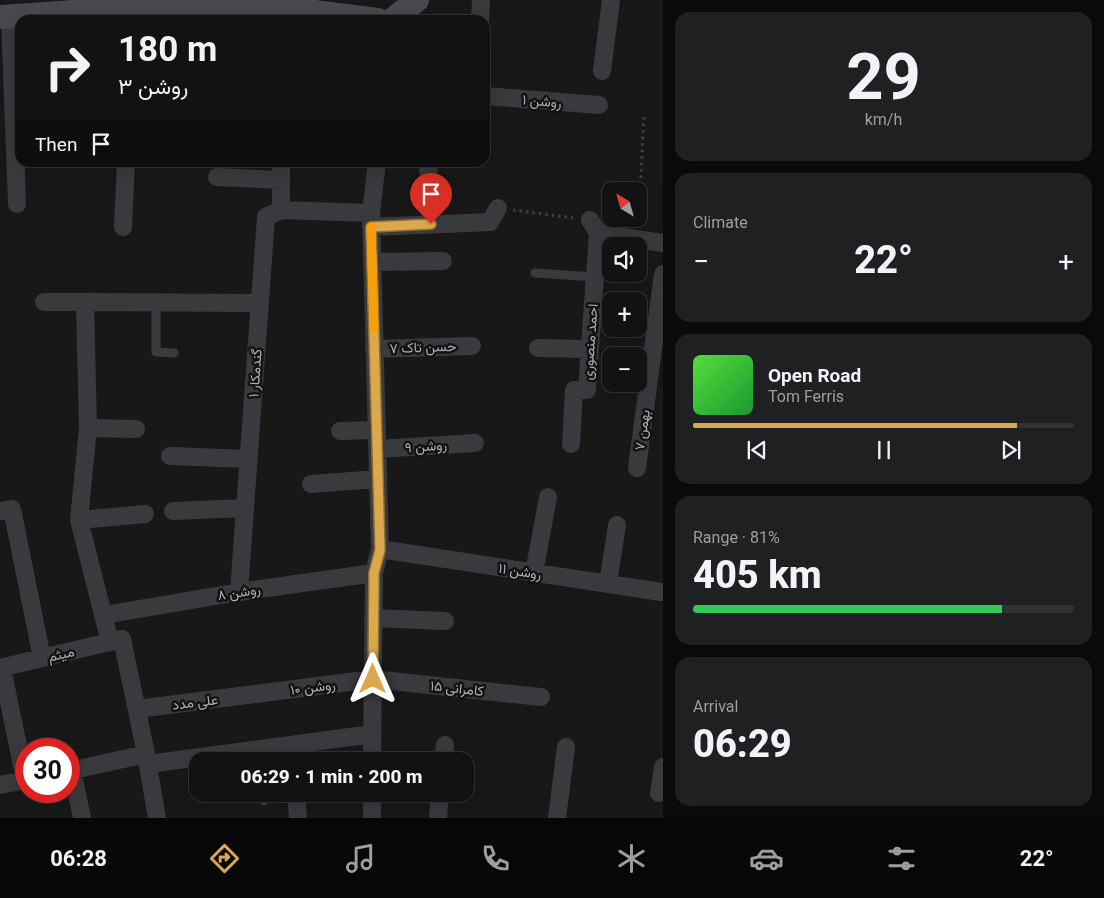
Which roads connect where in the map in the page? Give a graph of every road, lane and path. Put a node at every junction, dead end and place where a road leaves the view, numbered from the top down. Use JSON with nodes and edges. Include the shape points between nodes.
{"nodes":[{"id":1,"x":417,"y":0,"type":"edge"},
{"id":2,"x":481,"y":0,"type":"edge"},
{"id":3,"x":611,"y":0,"type":"edge"},
{"id":4,"x":208,"y":4,"type":"edge"},
{"id":5,"x":342,"y":8,"type":"edge"},
{"id":6,"x":132,"y":14,"type":"edge"},
{"id":7,"x":283,"y":14,"type":"edge"},
{"id":8,"x":68,"y":15,"type":"edge"},
{"id":9,"x":363,"y":15,"type":"edge"},
{"id":10,"x":398,"y":15,"type":"edge"},
{"id":11,"x":480,"y":15,"type":"edge"},
{"id":12,"x":5,"y":16,"type":"edge"},
{"id":13,"x":602,"y":71,"type":"dead end"},
{"id":14,"x":490,"y":96,"type":"edge"},
{"id":15,"x":599,"y":106,"type":"dead end"},
{"id":16,"x":644,"y":113,"type":"dead end"},
{"id":17,"x":126,"y":167,"type":"edge"},
{"id":18,"x":281,"y":167,"type":"edge"},
{"id":19,"x":376,"y":167,"type":"edge"},
{"id":20,"x":428,"y":167,"type":"edge"},
{"id":21,"x":217,"y":177,"type":"dead end"},
{"id":22,"x":281,"y":180,"type":"junction"},
{"id":23,"x":641,"y":182,"type":"edge"},
{"id":24,"x":17,"y":204,"type":"dead end"},
{"id":25,"x":281,"y":210,"type":"junction"},
{"id":26,"x":494,"y":215,"type":"joint"},
{"id":27,"x":371,"y":220,"type":"junction"},
{"id":28,"x":431,"y":224,"type":"junction"},
{"id":29,"x":123,"y":227,"type":"dead end"},
{"id":30,"x":594,"y":227,"type":"junction"},
{"id":31,"x":663,"y":243,"type":"edge"},
{"id":32,"x":443,"y":261,"type":"dead end"},
{"id":33,"x":372,"y":262,"type":"junction"},
{"id":34,"x":535,"y":273,"type":"dead end"},
{"id":35,"x":663,"y":274,"type":"edge"},
{"id":36,"x":595,"y":277,"type":"junction"},
{"id":37,"x":44,"y":302,"type":"dead end"},
{"id":38,"x":84,"y":302,"type":"junction"},
{"id":39,"x":156,"y":302,"type":"junction"},
{"id":40,"x":260,"y":303,"type":"junction"},
{"id":41,"x":472,"y":346,"type":"dead end"},
{"id":42,"x":538,"y":348,"type":"dead end"},
{"id":43,"x":374,"y":349,"type":"junction"},
{"id":44,"x":590,"y":349,"type":"junction"},
{"id":45,"x":174,"y":352,"type":"dead end"},
{"id":46,"x":88,"y":428,"type":"junction"},
{"id":47,"x":136,"y":429,"type":"dead end"},
{"id":48,"x":377,"y":430,"type":"junction"},
{"id":49,"x":340,"y":431,"type":"dead end"},
{"id":50,"x":475,"y":442,"type":"dead end"},
{"id":51,"x":571,"y":444,"type":"dead end"},
{"id":52,"x":378,"y":449,"type":"junction"},
{"id":53,"x":170,"y":456,"type":"dead end"},
{"id":54,"x":248,"y":459,"type":"junction"},
{"id":55,"x":637,"y":468,"type":"dead end"},
{"id":56,"x":378,"y":479,"type":"junction"},
{"id":57,"x":311,"y":484,"type":"dead end"},
{"id":58,"x":548,"y":496,"type":"dead end"},
{"id":59,"x":245,"y":508,"type":"junction"},
{"id":60,"x":0,"y":511,"type":"edge"},
{"id":61,"x":173,"y":511,"type":"dead end"},
{"id":62,"x":145,"y":514,"type":"dead end"},
{"id":63,"x":79,"y":520,"type":"junction"},
{"id":64,"x":617,"y":525,"type":"dead end"},
{"id":65,"x":380,"y":550,"type":"junction"},
{"id":66,"x":374,"y":573,"type":"junction"},
{"id":67,"x":534,"y":573,"type":"junction"},
{"id":68,"x":608,"y":584,"type":"junction"},
{"id":69,"x":239,"y":592,"type":"junction"},
{"id":70,"x":661,"y":592,"type":"dead end"},
{"id":71,"x":104,"y":616,"type":"junction"},
{"id":72,"x":373,"y":618,"type":"junction"},
{"id":73,"x":445,"y":621,"type":"dead end"},
{"id":74,"x":116,"y":641,"type":"junction"},
{"id":75,"x":42,"y":658,"type":"junction"},
{"id":76,"x":1,"y":668,"type":"edge"},
{"id":77,"x":373,"y":679,"type":"junction"},
{"id":78,"x":253,"y":694,"type":"joint"},
{"id":79,"x":541,"y":697,"type":"dead end"},
{"id":80,"x":137,"y":709,"type":"junction"},
{"id":81,"x":372,"y":734,"type":"junction"},
{"id":82,"x":17,"y":738,"type":"edge"},
{"id":83,"x":566,"y":747,"type":"dead end"},
{"id":84,"x":295,"y":752,"type":"edge"},
{"id":85,"x":372,"y":752,"type":"edge"},
{"id":86,"x":189,"y":757,"type":"edge"},
{"id":87,"x":147,"y":759,"type":"junction"},
{"id":88,"x":663,"y":768,"type":"edge"},
{"id":89,"x":80,"y":769,"type":"edge"},
{"id":90,"x":15,"y":782,"type":"edge"},
{"id":91,"x":0,"y":785,"type":"edge"},
{"id":92,"x":659,"y":793,"type":"dead end"},
{"id":93,"x":297,"y":802,"type":"edge"},
{"id":94,"x":372,"y":802,"type":"edge"},
{"id":95,"x":439,"y":802,"type":"edge"},
{"id":96,"x":78,"y":803,"type":"edge"},
{"id":97,"x":82,"y":818,"type":"edge"},
{"id":98,"x":157,"y":818,"type":"edge"},
{"id":99,"x":298,"y":818,"type":"edge"},
{"id":100,"x":372,"y":818,"type":"edge"},
{"id":101,"x":438,"y":818,"type":"edge"},
{"id":102,"x":557,"y":818,"type":"edge"}],
"edges":[{"from":1,"to":10,"type":"street"},
{"from":2,"to":11,"type":"street"},
{"from":3,"to":13,"type":"street"},
{"from":4,"to":6,"type":"street"},
{"from":4,"to":7,"type":"street"},
{"from":5,"to":7,"type":"street"},
{"from":5,"to":9,"type":"street"},
{"from":6,"to":8,"type":"street"},
{"from":12,"to":24,"type":"street"},
{"from":14,"to":15,"type":"street","name":"روشن ۱"},
{"from":16,"to":23,"type":"path"},
{"from":17,"to":29,"type":"street"},
{"from":18,"to":22,"type":"street"},
{"from":19,"to":27,"type":"street"},
{"from":20,"to":28,"type":"street"},
{"from":21,"to":22,"type":"street"},
{"from":22,"to":25,"type":"street"},
{"from":25,"to":27,"type":"street"},
{"from":25,"to":40,"type":"street","name":"گندمکار ۱","via":[[266,217]]},
{"from":26,"to":28,"type":"street"},
{"from":26,"to":30,"type":"path"},
{"from":27,"to":28,"type":"street"},
{"from":27,"to":33,"type":"street"},
{"from":30,"to":31,"type":"street"},
{"from":30,"to":36,"type":"street","name":"احمد منصوری"},
{"from":32,"to":33,"type":"street"},
{"from":33,"to":43,"type":"street"},
{"from":34,"to":36,"type":"lane"},
{"from":35,"to":55,"type":"street","name":"بهمن ۷"},
{"from":36,"to":44,"type":"street","name":"احمد منصوری"},
{"from":37,"to":38,"type":"street"},
{"from":38,"to":39,"type":"street"},
{"from":38,"to":46,"type":"street"},
{"from":39,"to":40,"type":"street"},
{"from":39,"to":45,"type":"lane","via":[[156,352]]},
{"from":40,"to":54,"type":"street","name":"گندمکار ۱"},
{"from":41,"to":43,"type":"street","name":"حسن تاک ۷"},
{"from":42,"to":44,"type":"street"},
{"from":43,"to":48,"type":"street"},
{"from":44,"to":51,"type":"street","name":"احمد منصوری","via":[[587,390],[574,390]]},
{"from":46,"to":47,"type":"street"},
{"from":46,"to":63,"type":"street"},
{"from":48,"to":49,"type":"street"},
{"from":48,"to":52,"type":"street"},
{"from":50,"to":52,"type":"street","name":"روشن ۹"},
{"from":52,"to":56,"type":"street"},
{"from":53,"to":54,"type":"street"},
{"from":54,"to":59,"type":"street","name":"گندمکار ۱"},
{"from":56,"to":57,"type":"street"},
{"from":56,"to":65,"type":"street"},
{"from":58,"to":67,"type":"street"},
{"from":59,"to":61,"type":"street"},
{"from":59,"to":69,"type":"street","name":"گندمکار ۱"},
{"from":60,"to":75,"type":"street","via":[[12,509]]},
{"from":62,"to":63,"type":"street"},
{"from":63,"to":71,"type":"street"},
{"from":64,"to":68,"type":"street"},
{"from":65,"to":66,"type":"street"},
{"from":65,"to":67,"type":"street","name":"روشن ۱۱"},
{"from":66,"to":69,"type":"street","name":"روشن ۸"},
{"from":66,"to":72,"type":"street"},
{"from":67,"to":68,"type":"street","name":"روشن ۱۱"},
{"from":68,"to":70,"type":"street","name":"روشن ۱۱"},
{"from":69,"to":71,"type":"street","name":"روشن ۸"},
{"from":71,"to":74,"type":"street"},
{"from":72,"to":73,"type":"street"},
{"from":72,"to":77,"type":"street"},
{"from":74,"to":75,"type":"street","name":"میثم"},
{"from":74,"to":80,"type":"street"},
{"from":75,"to":76,"type":"street","name":"میثم"},
{"from":76,"to":82,"type":"street"},
{"from":77,"to":78,"type":"street","name":"روشن ۱۰"},
{"from":77,"to":79,"type":"street","name":"کامرانی ۱۵"},
{"from":77,"to":81,"type":"street"},
{"from":78,"to":80,"type":"street","name":"علی مدد"},
{"from":80,"to":87,"type":"street"},
{"from":81,"to":84,"type":"street"},
{"from":81,"to":85,"type":"street"},
{"from":83,"to":102,"type":"street"},
{"from":86,"to":87,"type":"street"},
{"from":87,"to":89,"type":"street"},
{"from":87,"to":98,"type":"street"},
{"from":88,"to":92,"type":"street"},
{"from":90,"to":91,"type":"street"},
{"from":93,"to":99,"type":"street"},
{"from":94,"to":100,"type":"street"},
{"from":95,"to":101,"type":"street"},
{"from":96,"to":97,"type":"street"}]}
